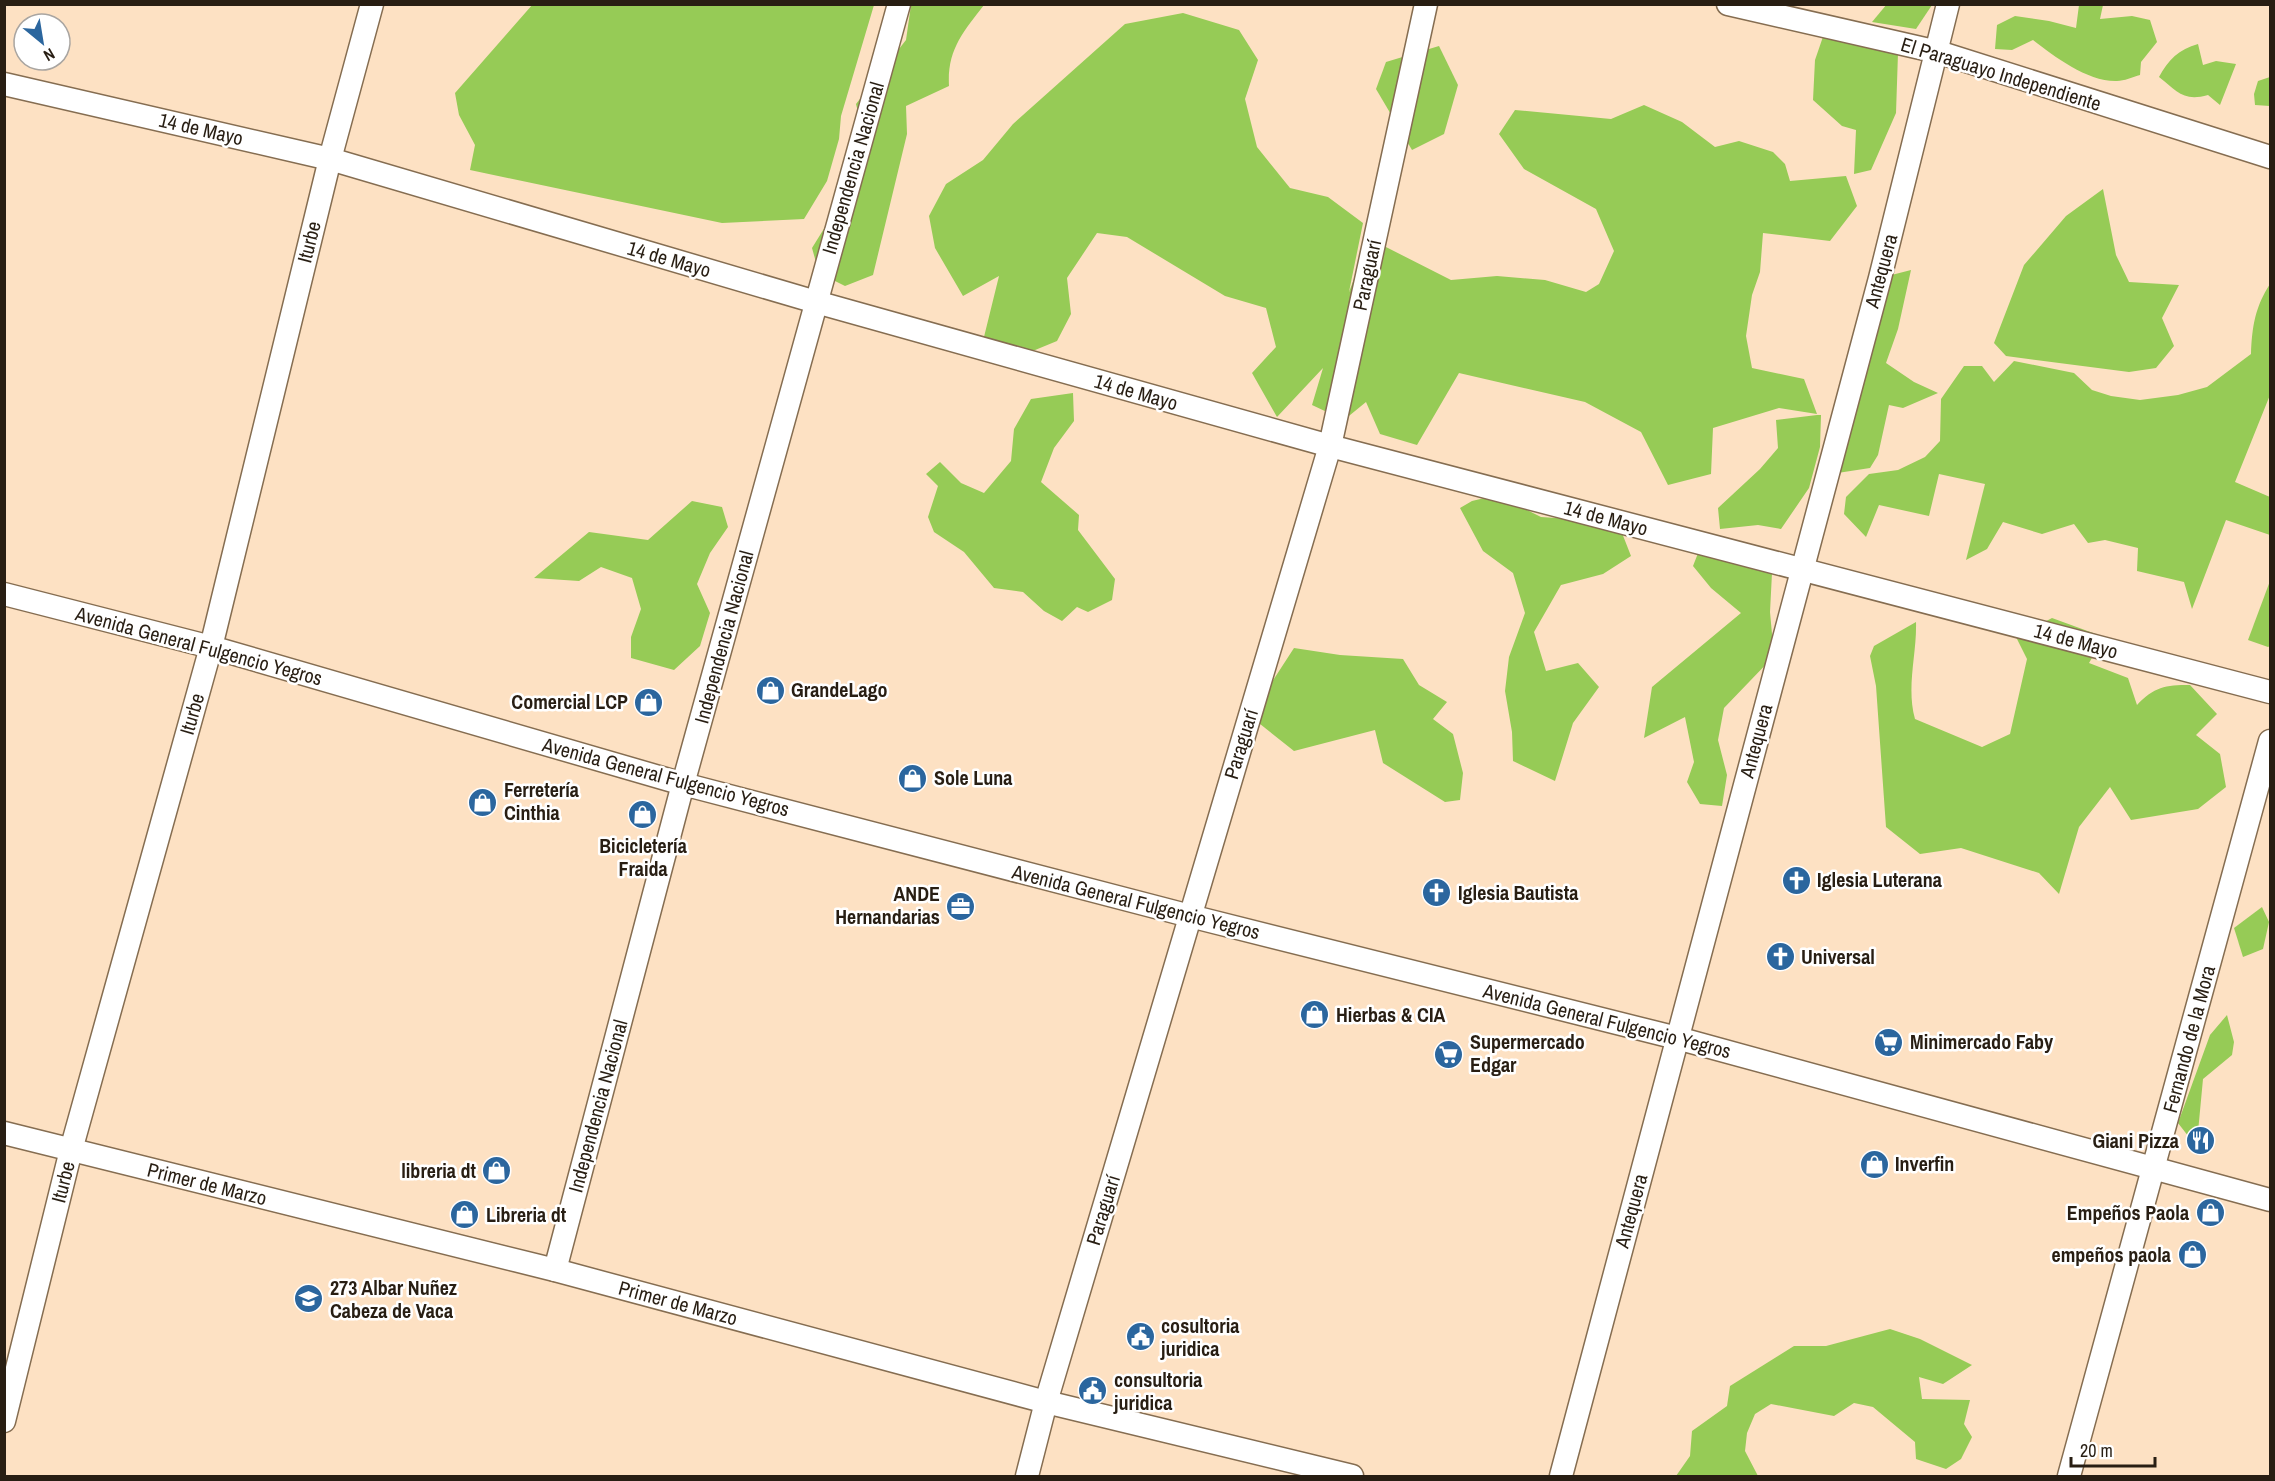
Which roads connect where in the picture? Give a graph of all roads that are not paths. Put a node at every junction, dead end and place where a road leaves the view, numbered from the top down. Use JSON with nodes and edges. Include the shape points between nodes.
{"nodes":[{"id":1,"x":372,"y":4,"type":"edge"},
{"id":2,"x":899,"y":4,"type":"edge"},
{"id":3,"x":1426,"y":4,"type":"edge"},
{"id":4,"x":1728,"y":4,"type":"edge"},
{"id":5,"x":1948,"y":4,"type":"edge"},
{"id":6,"x":1938,"y":52,"type":"junction"},
{"id":7,"x":4,"y":84,"type":"edge"},
{"id":8,"x":2271,"y":157,"type":"edge"},
{"id":9,"x":330,"y":159,"type":"junction"},
{"id":10,"x":816,"y":302,"type":"junction"},
{"id":11,"x":1330,"y":446,"type":"junction"},
{"id":12,"x":1802,"y":569,"type":"junction"},
{"id":13,"x":4,"y":594,"type":"edge"},
{"id":14,"x":211,"y":647,"type":"junction"},
{"id":15,"x":2271,"y":692,"type":"edge"},
{"id":16,"x":2271,"y":741,"type":"edge"},
{"id":17,"x":683,"y":784,"type":"junction"},
{"id":18,"x":1190,"y":916,"type":"junction"},
{"id":19,"x":1677,"y":1038,"type":"junction"},
{"id":20,"x":4,"y":1133,"type":"edge"},
{"id":21,"x":70,"y":1150,"type":"junction"},
{"id":22,"x":2154,"y":1168,"type":"junction"},
{"id":23,"x":2271,"y":1200,"type":"edge"},
{"id":24,"x":555,"y":1270,"type":"junction"},
{"id":25,"x":1046,"y":1402,"type":"junction"},
{"id":26,"x":4,"y":1421,"type":"edge"},
{"id":27,"x":1027,"y":1476,"type":"edge"},
{"id":28,"x":1352,"y":1476,"type":"edge"},
{"id":29,"x":1561,"y":1476,"type":"edge"},
{"id":30,"x":2069,"y":1476,"type":"edge"}],
"edges":[{"from":1,"to":9,"type":"street","name":"Iturbe"},
{"from":2,"to":10,"type":"street","name":"Independencia Nacional"},
{"from":3,"to":11,"type":"street","name":"Paraguarí"},
{"from":4,"to":6,"type":"street","name":"El Paraguayo Independiente"},
{"from":5,"to":6,"type":"street","name":"Antequera"},
{"from":6,"to":8,"type":"street","name":"El Paraguayo Independiente"},
{"from":6,"to":12,"type":"street","name":"Antequera"},
{"from":7,"to":9,"type":"street","name":"14 de Mayo"},
{"from":9,"to":10,"type":"street","name":"14 de Mayo"},
{"from":9,"to":14,"type":"street","name":"Iturbe"},
{"from":10,"to":11,"type":"street","name":"14 de Mayo"},
{"from":10,"to":17,"type":"street","name":"Independencia Nacional"},
{"from":11,"to":12,"type":"street","name":"14 de Mayo"},
{"from":11,"to":18,"type":"street","name":"Paraguarí"},
{"from":12,"to":15,"type":"street","name":"14 de Mayo"},
{"from":12,"to":19,"type":"street","name":"Antequera"},
{"from":13,"to":14,"type":"street","name":"Avenida General Fulgencio Yegros"},
{"from":14,"to":17,"type":"street","name":"Avenida General Fulgencio Yegros"},
{"from":14,"to":21,"type":"street","name":"Iturbe"},
{"from":16,"to":22,"type":"street","name":"Fernando de la Mora"},
{"from":17,"to":18,"type":"street","name":"Avenida General Fulgencio Yegros"},
{"from":17,"to":24,"type":"street","name":"Independencia Nacional"},
{"from":18,"to":19,"type":"street","name":"Avenida General Fulgencio Yegros"},
{"from":18,"to":25,"type":"street","name":"Paraguarí"},
{"from":19,"to":22,"type":"street","name":"Avenida General Fulgencio Yegros"},
{"from":19,"to":29,"type":"street","name":"Antequera"},
{"from":20,"to":21,"type":"street","name":"Primer de Marzo"},
{"from":21,"to":24,"type":"street","name":"Primer de Marzo"},
{"from":21,"to":26,"type":"street","name":"Iturbe"},
{"from":22,"to":23,"type":"street","name":"Avenida General Fulgencio Yegros"},
{"from":22,"to":30,"type":"street","name":"Fernando de la Mora"},
{"from":24,"to":25,"type":"street","name":"Primer de Marzo"},
{"from":25,"to":27,"type":"street","name":"Paraguarí"},
{"from":25,"to":28,"type":"street","name":"Primer de Marzo"}]}
